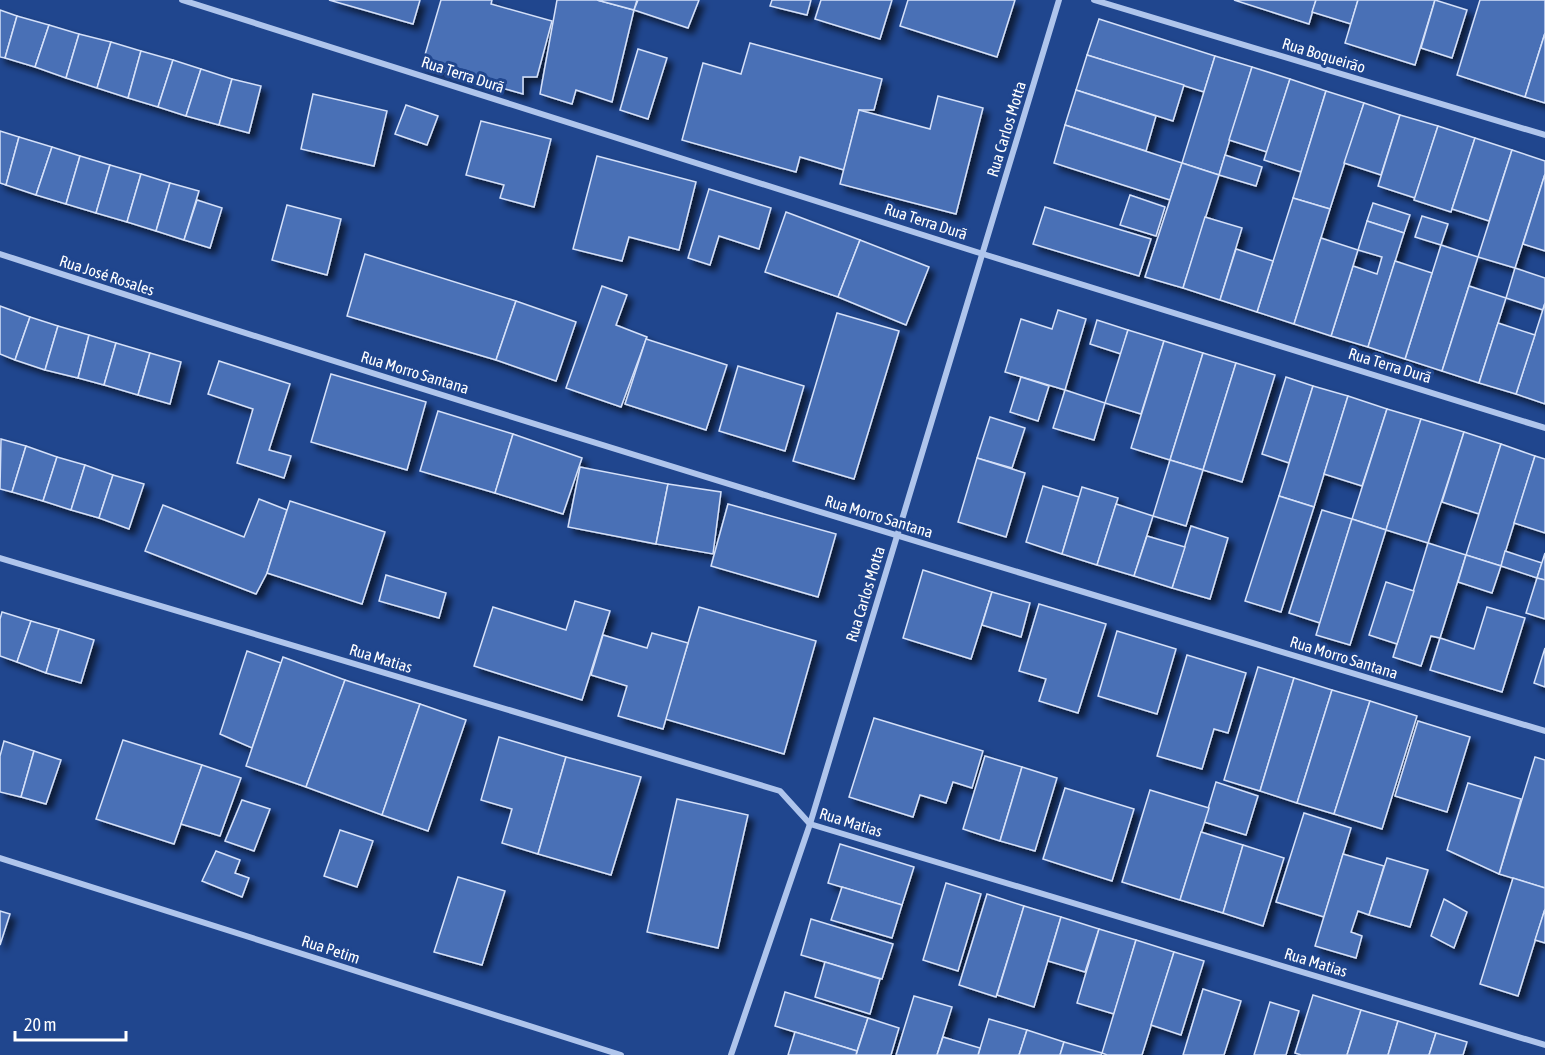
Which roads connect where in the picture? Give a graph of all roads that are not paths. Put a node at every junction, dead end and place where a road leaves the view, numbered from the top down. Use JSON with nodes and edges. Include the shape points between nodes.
{"nodes":[{"id":1,"x":182,"y":0,"type":"edge"},
{"id":2,"x":1059,"y":0,"type":"edge"},
{"id":3,"x":1094,"y":0,"type":"edge"},
{"id":4,"x":1545,"y":135,"type":"edge"},
{"id":5,"x":0,"y":254,"type":"edge"},
{"id":6,"x":983,"y":254,"type":"junction"},
{"id":7,"x":206,"y":321,"type":"joint"},
{"id":8,"x":1545,"y":428,"type":"edge"},
{"id":9,"x":897,"y":536,"type":"junction"},
{"id":10,"x":0,"y":558,"type":"edge"},
{"id":11,"x":1545,"y":731,"type":"edge"},
{"id":12,"x":810,"y":824,"type":"junction"},
{"id":13,"x":0,"y":858,"type":"edge"},
{"id":14,"x":1545,"y":1045,"type":"edge"},
{"id":15,"x":621,"y":1055,"type":"edge"},
{"id":16,"x":731,"y":1055,"type":"edge"}],
"edges":[{"from":1,"to":6,"type":"street","name":"Rua Terra Durã"},
{"from":2,"to":6,"type":"street","name":"Rua Carlos Motta"},
{"from":3,"to":4,"type":"street","name":"Rua Boqueirão"},
{"from":5,"to":7,"type":"street","name":"Rua José Rosales"},
{"from":6,"to":8,"type":"street","name":"Rua Terra Durã"},
{"from":6,"to":9,"type":"street","name":"Rua Carlos Motta"},
{"from":7,"to":9,"type":"street","name":"Rua Morro Santana"},
{"from":9,"to":11,"type":"street","name":"Rua Morro Santana"},
{"from":9,"to":12,"type":"street","name":"Rua Carlos Motta"},
{"from":10,"to":12,"type":"street","name":"Rua Matias","via":[[780,791]]},
{"from":12,"to":14,"type":"street","name":"Rua Matias"},
{"from":12,"to":16,"type":"street","name":"Rua Carlos Motta"},
{"from":13,"to":15,"type":"street","name":"Rua Petim"}]}
